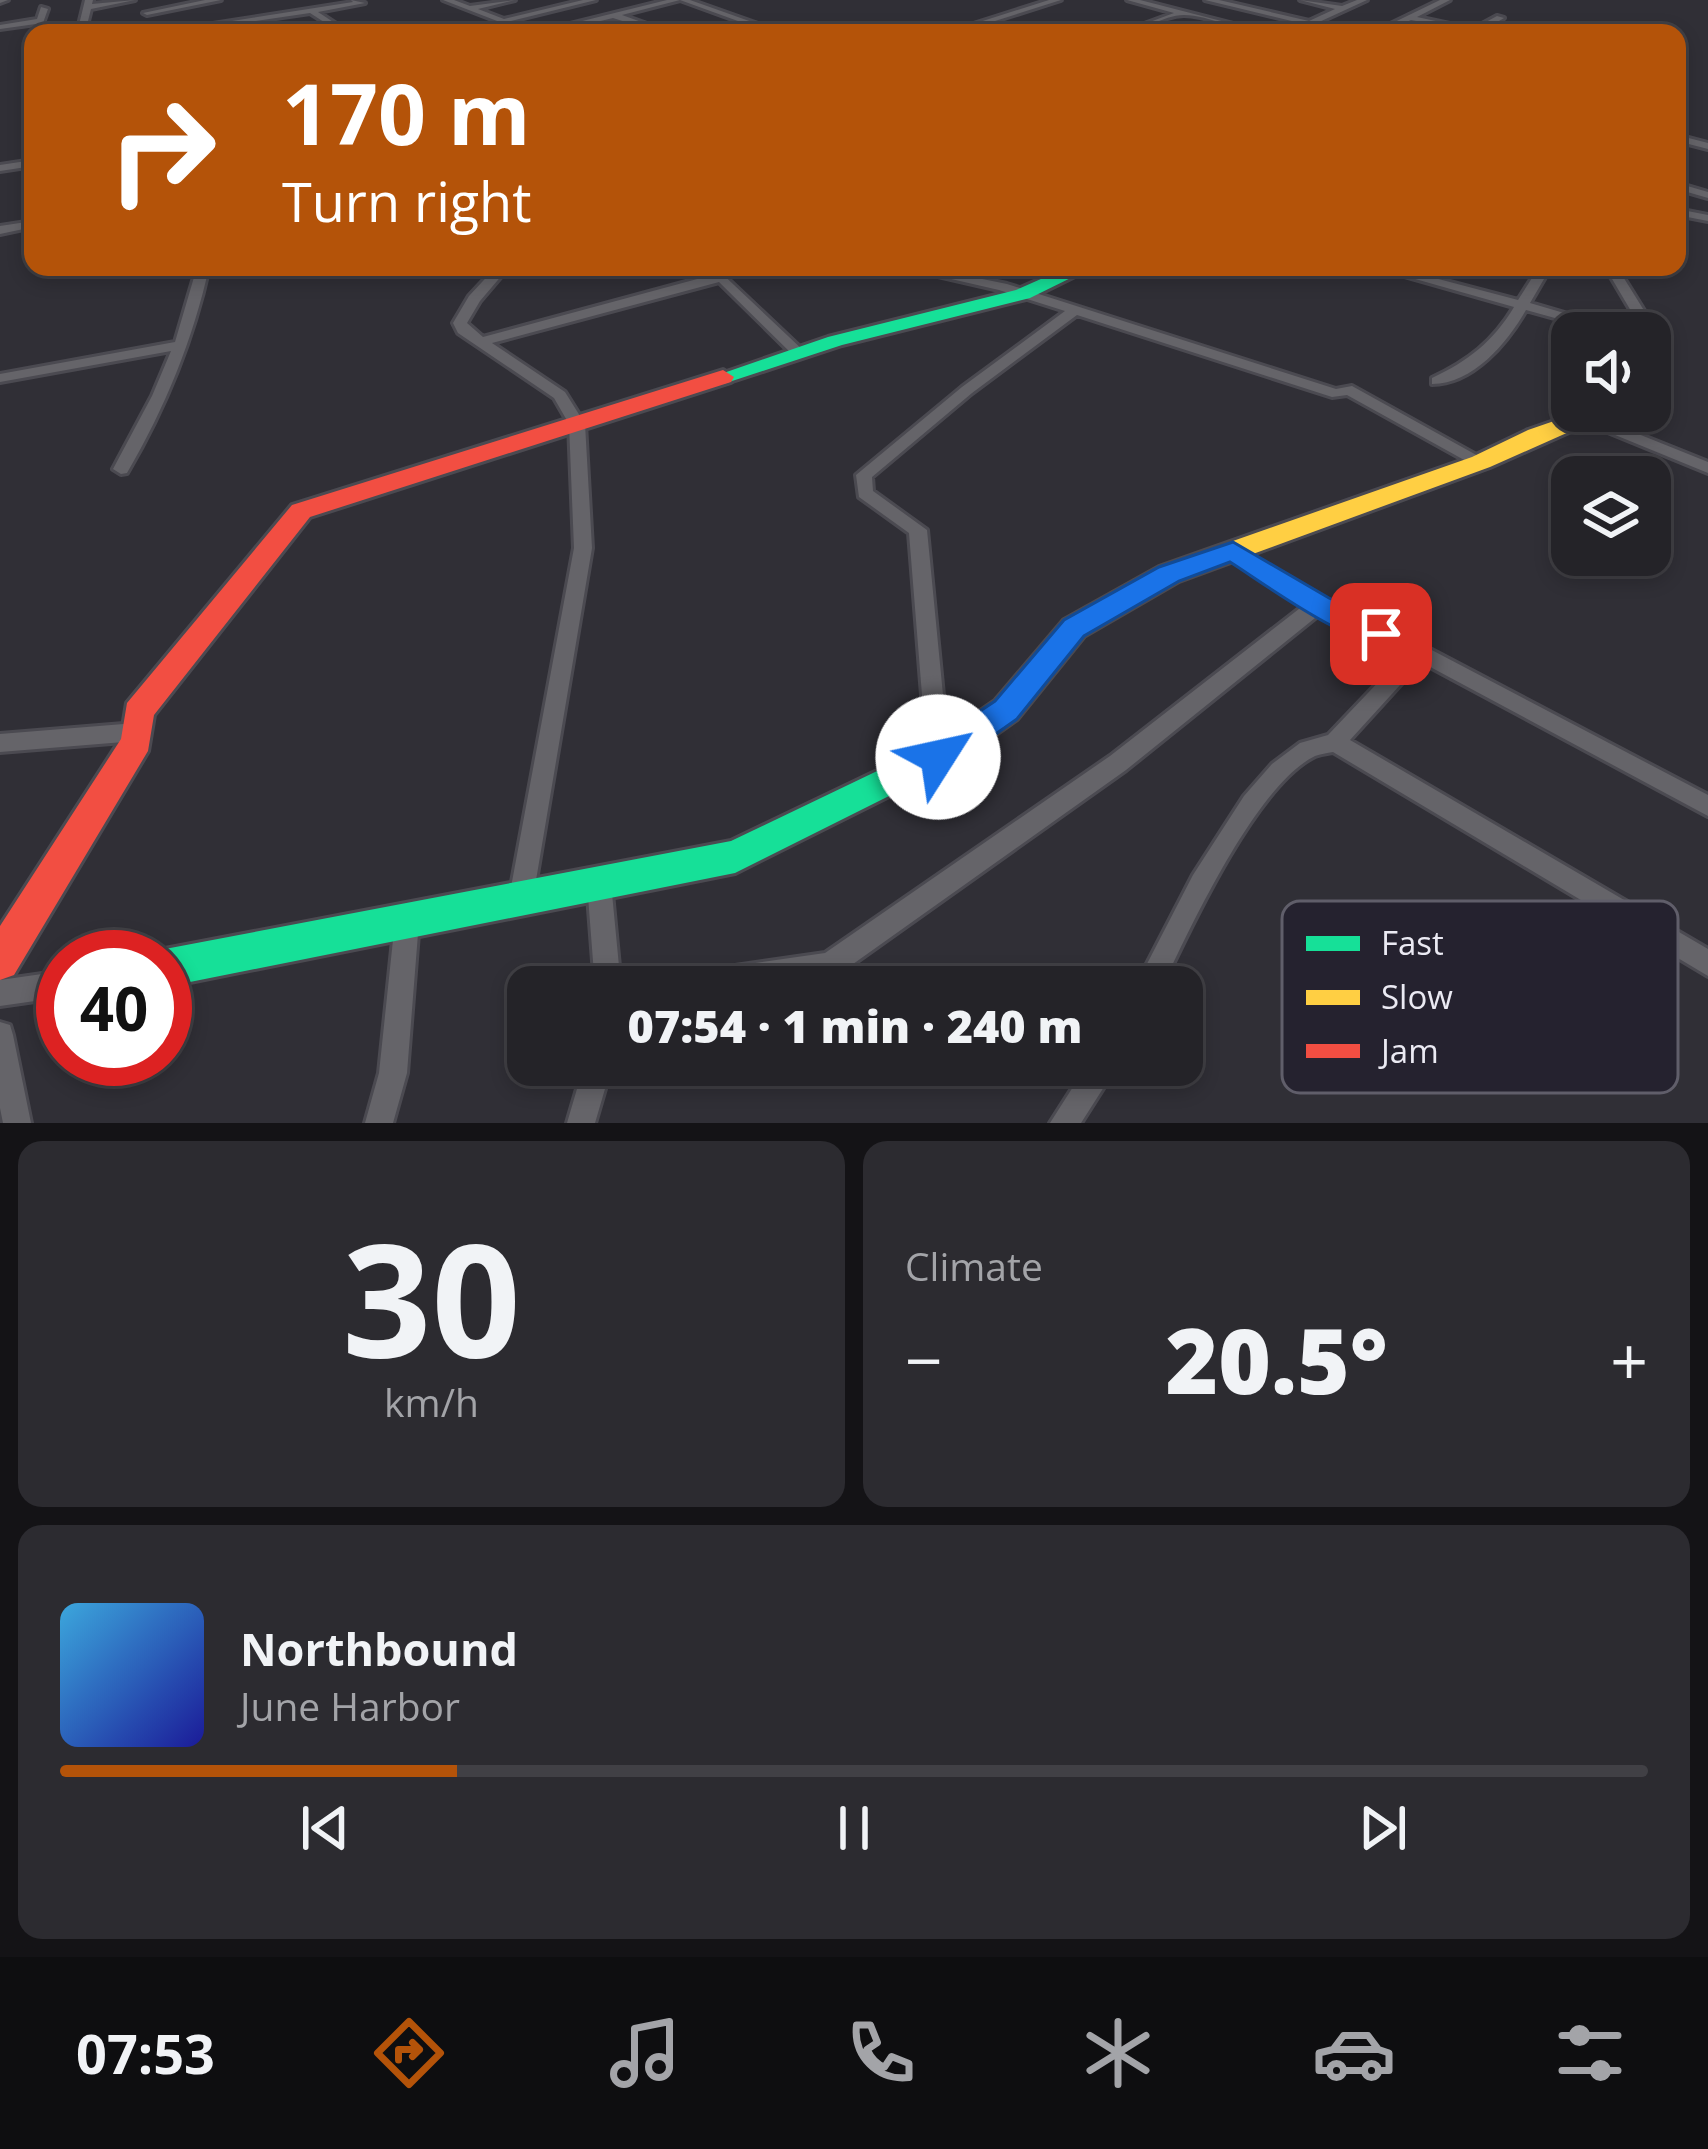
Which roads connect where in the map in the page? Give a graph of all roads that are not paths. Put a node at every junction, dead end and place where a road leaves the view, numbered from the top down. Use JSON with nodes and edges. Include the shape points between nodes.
{"nodes":[{"id":1,"x":131,"y":0,"type":"edge"},
{"id":2,"x":148,"y":0,"type":"edge"},
{"id":3,"x":217,"y":0,"type":"edge"},
{"id":4,"x":280,"y":0,"type":"edge"},
{"id":5,"x":356,"y":0,"type":"edge"},
{"id":6,"x":447,"y":0,"type":"edge"},
{"id":7,"x":511,"y":0,"type":"edge"},
{"id":8,"x":592,"y":0,"type":"edge"},
{"id":9,"x":679,"y":0,"type":"edge"},
{"id":10,"x":1057,"y":0,"type":"edge"},
{"id":11,"x":1131,"y":0,"type":"edge"},
{"id":12,"x":1210,"y":0,"type":"edge"},
{"id":13,"x":1270,"y":0,"type":"edge"},
{"id":14,"x":1304,"y":0,"type":"edge"},
{"id":15,"x":1363,"y":0,"type":"edge"},
{"id":16,"x":1446,"y":0,"type":"edge"},
{"id":17,"x":203,"y":3,"type":"edge"},
{"id":18,"x":88,"y":4,"type":"edge"},
{"id":19,"x":1249,"y":8,"type":"junction"},
{"id":20,"x":44,"y":9,"type":"dead end"},
{"id":21,"x":467,"y":9,"type":"junction"},
{"id":22,"x":1343,"y":9,"type":"junction"},
{"id":23,"x":314,"y":12,"type":"junction"},
{"id":24,"x":1183,"y":12,"type":"junction"},
{"id":25,"x":147,"y":13,"type":"junction"},
{"id":26,"x":301,"y":14,"type":"junction"},
{"id":27,"x":613,"y":16,"type":"junction"},
{"id":28,"x":1409,"y":17,"type":"junction"},
{"id":29,"x":1500,"y":18,"type":"dead end"},
{"id":30,"x":502,"y":22,"type":"junction"},
{"id":31,"x":1310,"y":23,"type":"junction"},
{"id":32,"x":146,"y":24,"type":"edge"},
{"id":33,"x":228,"y":24,"type":"edge"},
{"id":34,"x":236,"y":24,"type":"edge"},
{"id":35,"x":332,"y":24,"type":"edge"},
{"id":36,"x":509,"y":24,"type":"edge"},
{"id":37,"x":578,"y":24,"type":"edge"},
{"id":38,"x":640,"y":24,"type":"edge"},
{"id":39,"x":752,"y":24,"type":"edge"},
{"id":40,"x":978,"y":24,"type":"edge"},
{"id":41,"x":1149,"y":24,"type":"edge"},
{"id":42,"x":1229,"y":24,"type":"edge"},
{"id":43,"x":1314,"y":24,"type":"edge"},
{"id":44,"x":1395,"y":24,"type":"edge"},
{"id":45,"x":1437,"y":24,"type":"edge"},
{"id":46,"x":1489,"y":24,"type":"edge"},
{"id":47,"x":0,"y":27,"type":"edge"},
{"id":48,"x":201,"y":276,"type":"edge"},
{"id":49,"x":495,"y":276,"type":"edge"},
{"id":50,"x":703,"y":276,"type":"edge"},
{"id":51,"x":720,"y":276,"type":"edge"},
{"id":52,"x":944,"y":276,"type":"edge"},
{"id":53,"x":1064,"y":276,"type":"edge"},
{"id":54,"x":1413,"y":276,"type":"edge"},
{"id":55,"x":1539,"y":276,"type":"edge"},
{"id":56,"x":1618,"y":276,"type":"edge"},
{"id":57,"x":1023,"y":294,"type":"junction"},
{"id":58,"x":1524,"y":305,"type":"junction"},
{"id":59,"x":1075,"y":310,"type":"junction"},
{"id":60,"x":1551,"y":312,"type":"edge"},
{"id":61,"x":1640,"y":312,"type":"edge"},
{"id":62,"x":482,"y":342,"type":"junction"},
{"id":63,"x":182,"y":345,"type":"junction"},
{"id":64,"x":799,"y":353,"type":"junction"},
{"id":65,"x":0,"y":378,"type":"edge"},
{"id":66,"x":1437,"y":381,"type":"dead end"},
{"id":67,"x":577,"y":424,"type":"junction"},
{"id":68,"x":1552,"y":432,"type":"edge"},
{"id":69,"x":1633,"y":432,"type":"edge"},
{"id":70,"x":1481,"y":462,"type":"junction"},
{"id":71,"x":1708,"y":468,"type":"edge"},
{"id":72,"x":121,"y":469,"type":"dead end"},
{"id":73,"x":1233,"y":551,"type":"junction"},
{"id":74,"x":1318,"y":605,"type":"junction"},
{"id":75,"x":1418,"y":652,"type":"junction"},
{"id":76,"x":136,"y":731,"type":"junction"},
{"id":77,"x":1335,"y":742,"type":"junction"},
{"id":78,"x":0,"y":743,"type":"edge"},
{"id":79,"x":938,"y":757,"type":"junction"},
{"id":80,"x":1708,"y":806,"type":"edge"},
{"id":81,"x":599,"y":883,"type":"junction"},
{"id":82,"x":521,"y":898,"type":"junction"},
{"id":83,"x":1603,"y":901,"type":"edge"},
{"id":84,"x":407,"y":921,"type":"junction"},
{"id":85,"x":1678,"y":945,"type":"edge"},
{"id":86,"x":0,"y":961,"type":"edge"},
{"id":87,"x":192,"y":963,"type":"edge"},
{"id":88,"x":1708,"y":963,"type":"edge"},
{"id":89,"x":606,"y":966,"type":"edge"},
{"id":90,"x":823,"y":966,"type":"edge"},
{"id":91,"x":1159,"y":966,"type":"edge"},
{"id":92,"x":36,"y":988,"type":"edge"},
{"id":93,"x":0,"y":993,"type":"edge"},
{"id":94,"x":0,"y":1035,"type":"edge"},
{"id":95,"x":592,"y":1086,"type":"edge"},
{"id":96,"x":1089,"y":1086,"type":"edge"},
{"id":97,"x":17,"y":1123,"type":"edge"},
{"id":98,"x":380,"y":1123,"type":"edge"},
{"id":99,"x":581,"y":1123,"type":"edge"},
{"id":100,"x":1064,"y":1123,"type":"edge"}],
"edges":[{"from":1,"to":18,"type":"street"},
{"from":2,"to":25,"type":"street"},
{"from":3,"to":17,"type":"street"},
{"from":4,"to":26,"type":"street"},
{"from":5,"to":23,"type":"street"},
{"from":6,"to":21,"type":"street"},
{"from":7,"to":21,"type":"street"},
{"from":8,"to":30,"type":"street"},
{"from":9,"to":27,"type":"street"},
{"from":9,"to":39,"type":"street"},
{"from":10,"to":40,"type":"street"},
{"from":11,"to":24,"type":"street"},
{"from":12,"to":19,"type":"street"},
{"from":13,"to":19,"type":"street"},
{"from":14,"to":22,"type":"street"},
{"from":15,"to":22,"type":"street"},
{"from":16,"to":28,"type":"street"},
{"from":17,"to":25,"type":"street"},
{"from":17,"to":33,"type":"street"},
{"from":19,"to":31,"type":"street"},
{"from":20,"to":47,"type":"street","via":[[40,21]]},
{"from":21,"to":30,"type":"street"},
{"from":22,"to":31,"type":"street"},
{"from":23,"to":26,"type":"street"},
{"from":23,"to":35,"type":"street"},
{"from":24,"to":41,"type":"street"},
{"from":24,"to":42,"type":"street"},
{"from":25,"to":32,"type":"street"},
{"from":26,"to":34,"type":"street"},
{"from":27,"to":37,"type":"street"},
{"from":27,"to":38,"type":"street"},
{"from":28,"to":44,"type":"street"},
{"from":28,"to":45,"type":"street"},
{"from":29,"to":46,"type":"street"},
{"from":30,"to":36,"type":"street"},
{"from":31,"to":43,"type":"street"},
{"from":48,"to":63,"type":"street"},
{"from":49,"to":62,"type":"street","via":[[460,323]]},
{"from":50,"to":62,"type":"street"},
{"from":51,"to":64,"type":"street"},
{"from":52,"to":57,"type":"street"},
{"from":53,"to":57,"type":"street"},
{"from":54,"to":58,"type":"street"},
{"from":55,"to":58,"type":"street"},
{"from":56,"to":61,"type":"street"},
{"from":57,"to":59,"type":"street"},
{"from":57,"to":64,"type":"street"},
{"from":58,"to":60,"type":"street"},
{"from":58,"to":66,"type":"street","via":[[1468,369]]},
{"from":59,"to":70,"type":"street","via":[[1336,394],[1347,389]]},
{"from":59,"to":79,"type":"street","via":[[864,475],[866,493],[918,530]]},
{"from":62,"to":67,"type":"street","via":[[560,395]]},
{"from":63,"to":65,"type":"street"},
{"from":63,"to":72,"type":"street"},
{"from":64,"to":67,"type":"street"},
{"from":67,"to":76,"type":"street","via":[[301,511],[138,712]]},
{"from":67,"to":82,"type":"street","via":[[583,548]]},
{"from":68,"to":70,"type":"street"},
{"from":69,"to":71,"type":"street"},
{"from":70,"to":73,"type":"street"},
{"from":73,"to":74,"type":"street"},
{"from":73,"to":79,"type":"street","via":[[1169,574],[1074,628],[1006,710]]},
{"from":74,"to":75,"type":"street"},
{"from":74,"to":90,"type":"street","via":[[1118,763]]},
{"from":75,"to":77,"type":"street"},
{"from":75,"to":80,"type":"street"},
{"from":76,"to":78,"type":"street"},
{"from":76,"to":86,"type":"street"},
{"from":77,"to":83,"type":"street"},
{"from":77,"to":91,"type":"street","via":[[1302,752],[1242,814]]},
{"from":79,"to":81,"type":"street","via":[[735,856]]},
{"from":81,"to":82,"type":"street"},
{"from":81,"to":89,"type":"street"},
{"from":82,"to":84,"type":"street"},
{"from":84,"to":87,"type":"street"},
{"from":84,"to":98,"type":"street","via":[[393,1073]]},
{"from":85,"to":88,"type":"street"},
{"from":92,"to":93,"type":"street"},
{"from":94,"to":97,"type":"street"},
{"from":95,"to":99,"type":"street"},
{"from":96,"to":100,"type":"street"}]}
